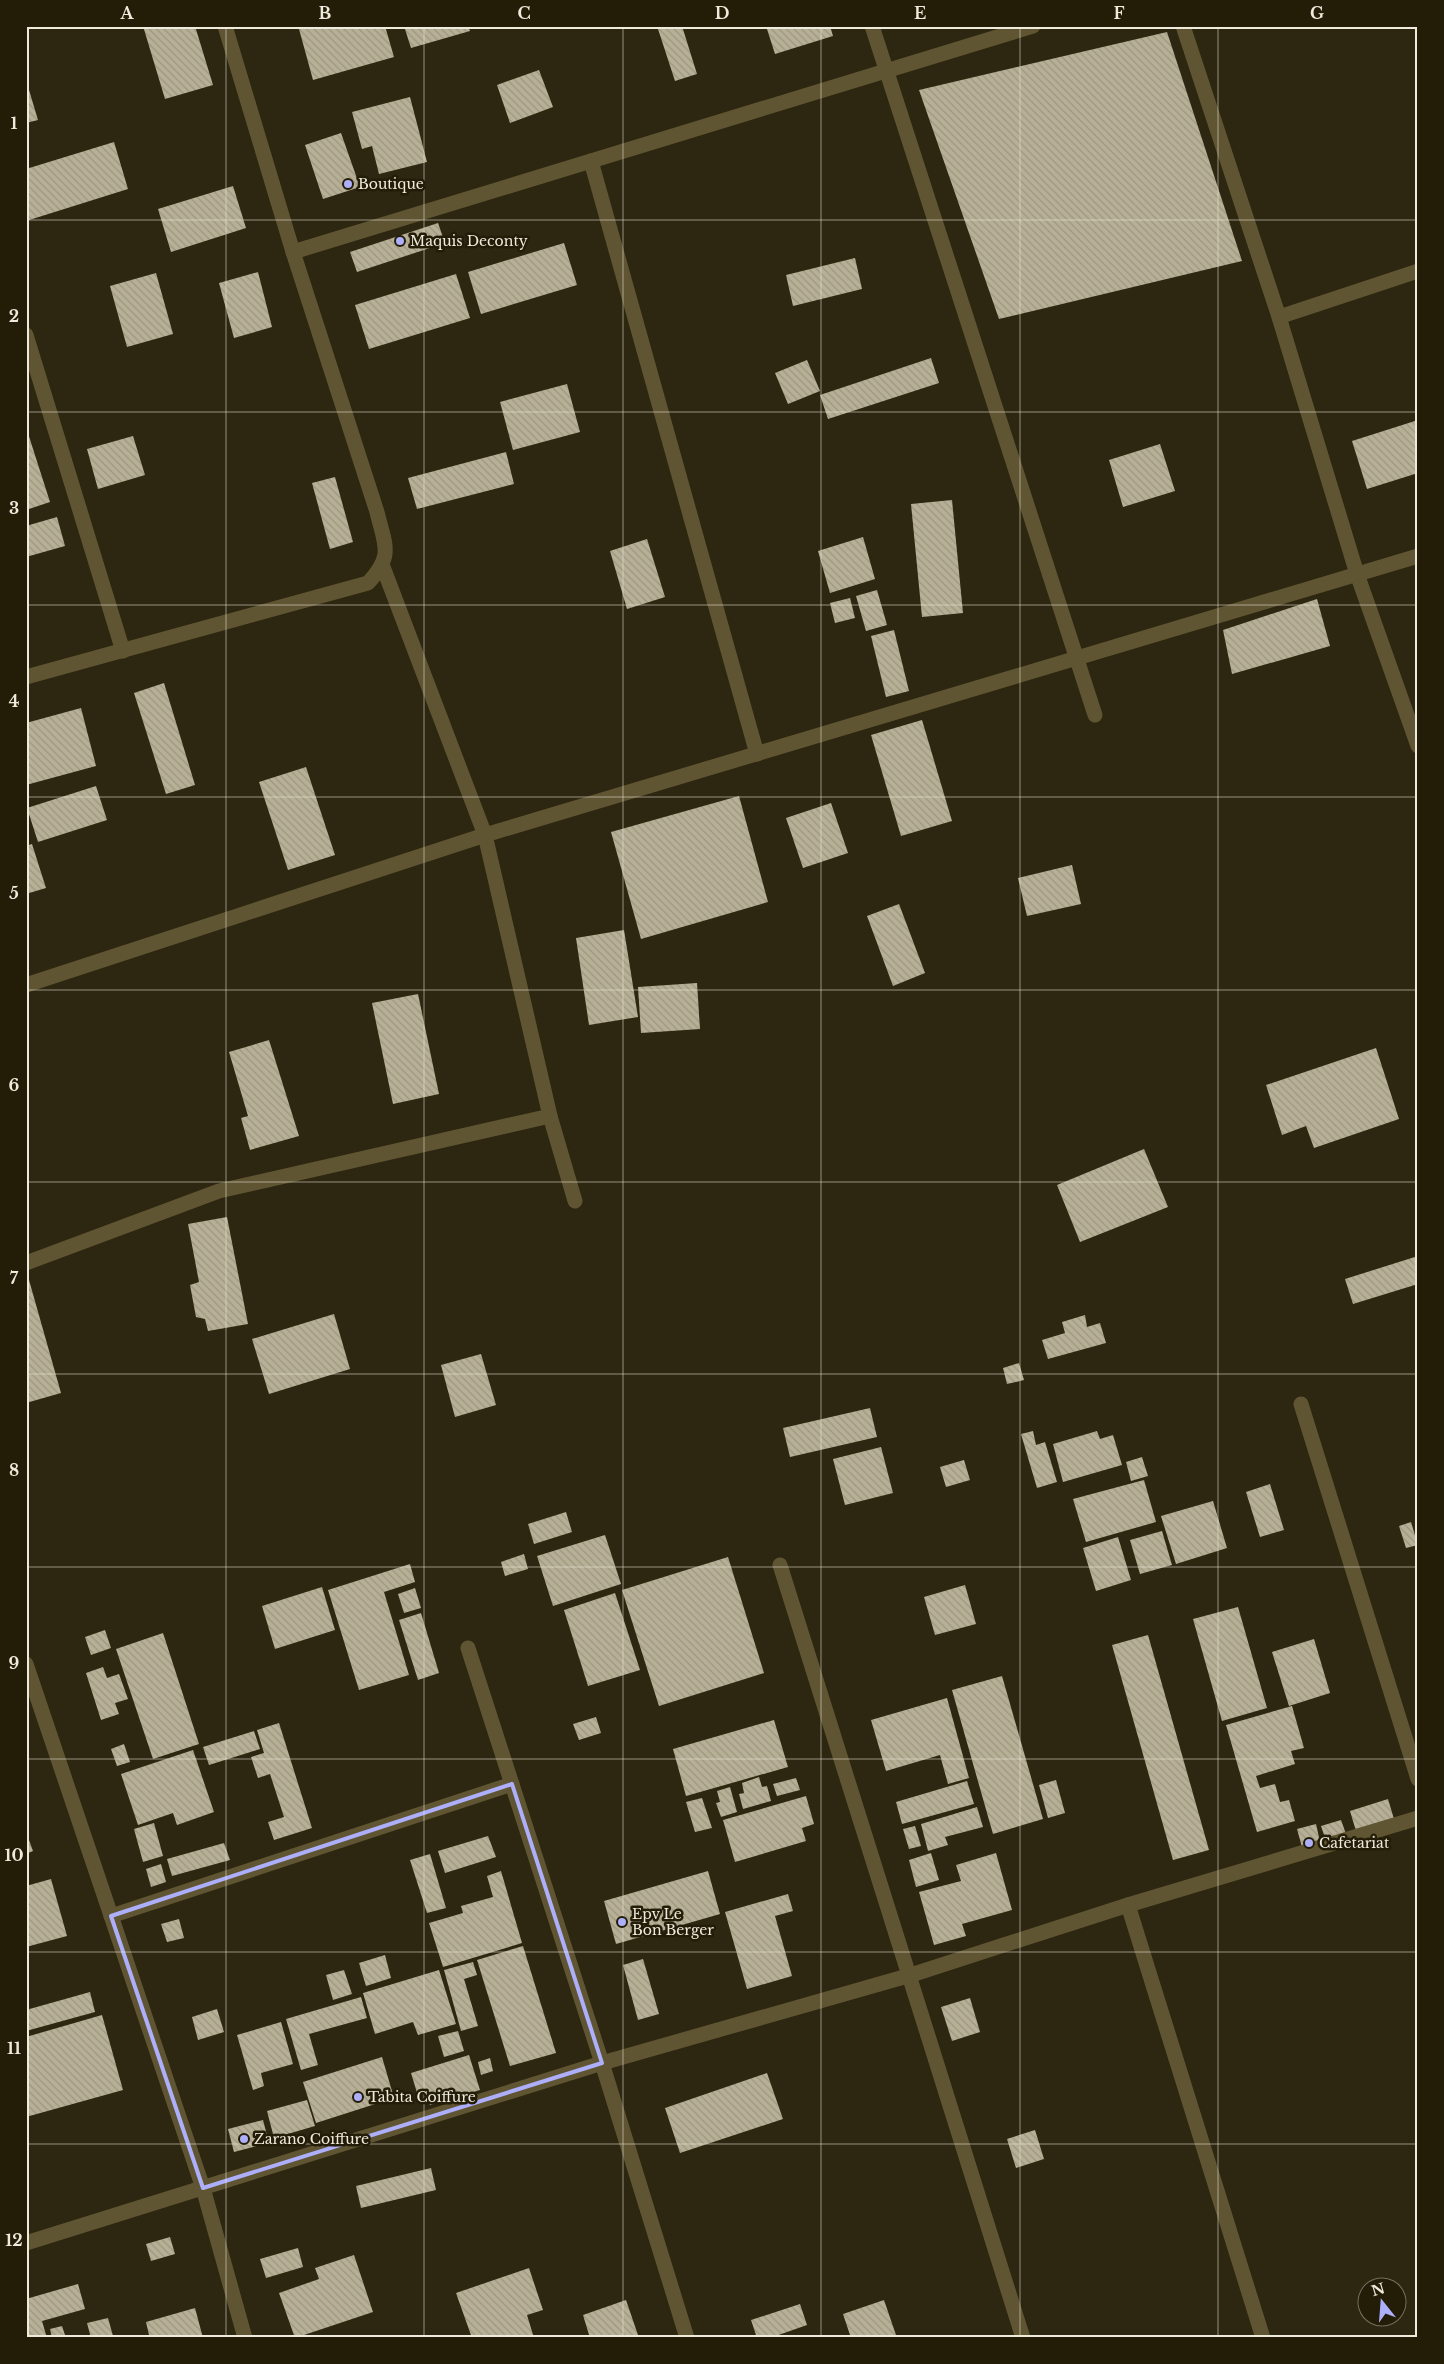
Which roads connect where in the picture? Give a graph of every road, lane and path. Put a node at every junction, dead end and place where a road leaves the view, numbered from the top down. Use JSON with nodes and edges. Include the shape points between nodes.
{"nodes":[{"id":1,"x":225,"y":26,"type":"edge"},
{"id":2,"x":872,"y":26,"type":"edge"},
{"id":3,"x":1033,"y":26,"type":"edge"},
{"id":4,"x":1184,"y":26,"type":"edge"},
{"id":5,"x":886,"y":72,"type":"junction"},
{"id":6,"x":591,"y":161,"type":"junction"},
{"id":7,"x":293,"y":252,"type":"junction"},
{"id":8,"x":1418,"y":271,"type":"edge"},
{"id":9,"x":1279,"y":317,"type":"junction"},
{"id":10,"x":26,"y":335,"type":"edge"},
{"id":11,"x":1418,"y":556,"type":"edge"},
{"id":12,"x":382,"y":567,"type":"junction"},
{"id":13,"x":1356,"y":574,"type":"junction"},
{"id":14,"x":123,"y":650,"type":"junction"},
{"id":15,"x":1077,"y":658,"type":"junction"},
{"id":16,"x":26,"y":677,"type":"edge"},
{"id":17,"x":1096,"y":716,"type":"dead end"},
{"id":18,"x":1418,"y":746,"type":"edge"},
{"id":19,"x":757,"y":754,"type":"junction"},
{"id":20,"x":485,"y":836,"type":"junction"},
{"id":21,"x":26,"y":986,"type":"edge"},
{"id":22,"x":550,"y":1116,"type":"junction"},
{"id":23,"x":575,"y":1201,"type":"dead end"},
{"id":24,"x":26,"y":1263,"type":"edge"},
{"id":25,"x":1301,"y":1404,"type":"dead end"},
{"id":26,"x":780,"y":1565,"type":"dead end"},
{"id":27,"x":468,"y":1648,"type":"dead end"},
{"id":28,"x":26,"y":1664,"type":"edge"},
{"id":29,"x":1418,"y":1779,"type":"edge"},
{"id":30,"x":512,"y":1784,"type":"junction"},
{"id":31,"x":1418,"y":1818,"type":"edge"},
{"id":32,"x":1128,"y":1905,"type":"junction"},
{"id":33,"x":112,"y":1916,"type":"junction"},
{"id":34,"x":911,"y":1975,"type":"junction"},
{"id":35,"x":602,"y":2063,"type":"junction"},
{"id":36,"x":203,"y":2188,"type":"junction"},
{"id":37,"x":26,"y":2243,"type":"edge"},
{"id":38,"x":245,"y":2338,"type":"edge"},
{"id":39,"x":687,"y":2338,"type":"edge"},
{"id":40,"x":1023,"y":2338,"type":"edge"},
{"id":41,"x":1262,"y":2338,"type":"edge"}],
"edges":[{"from":1,"to":7,"type":"street"},
{"from":2,"to":5,"type":"street"},
{"from":3,"to":5,"type":"street"},
{"from":4,"to":9,"type":"street"},
{"from":5,"to":6,"type":"street"},
{"from":5,"to":15,"type":"street"},
{"from":6,"to":7,"type":"street"},
{"from":6,"to":19,"type":"street"},
{"from":7,"to":12,"type":"street","via":[[377,512],[387,551]]},
{"from":8,"to":9,"type":"street"},
{"from":9,"to":13,"type":"street"},
{"from":10,"to":14,"type":"street"},
{"from":11,"to":13,"type":"street"},
{"from":12,"to":14,"type":"street","via":[[368,583]]},
{"from":12,"to":20,"type":"street"},
{"from":13,"to":15,"type":"street"},
{"from":13,"to":18,"type":"street"},
{"from":14,"to":16,"type":"street"},
{"from":15,"to":17,"type":"street"},
{"from":15,"to":19,"type":"street"},
{"from":19,"to":20,"type":"street"},
{"from":20,"to":21,"type":"street"},
{"from":20,"to":22,"type":"street"},
{"from":22,"to":23,"type":"street"},
{"from":22,"to":24,"type":"street","via":[[218,1192]]},
{"from":25,"to":29,"type":"street"},
{"from":26,"to":34,"type":"street"},
{"from":27,"to":30,"type":"street"},
{"from":28,"to":33,"type":"street"},
{"from":30,"to":33,"type":"street"},
{"from":30,"to":35,"type":"street"},
{"from":31,"to":32,"type":"street"},
{"from":32,"to":34,"type":"street"},
{"from":32,"to":41,"type":"street"},
{"from":33,"to":36,"type":"street"},
{"from":34,"to":35,"type":"street"},
{"from":34,"to":40,"type":"street"},
{"from":35,"to":36,"type":"street"},
{"from":35,"to":39,"type":"street"},
{"from":36,"to":37,"type":"street"},
{"from":36,"to":38,"type":"street"}]}
